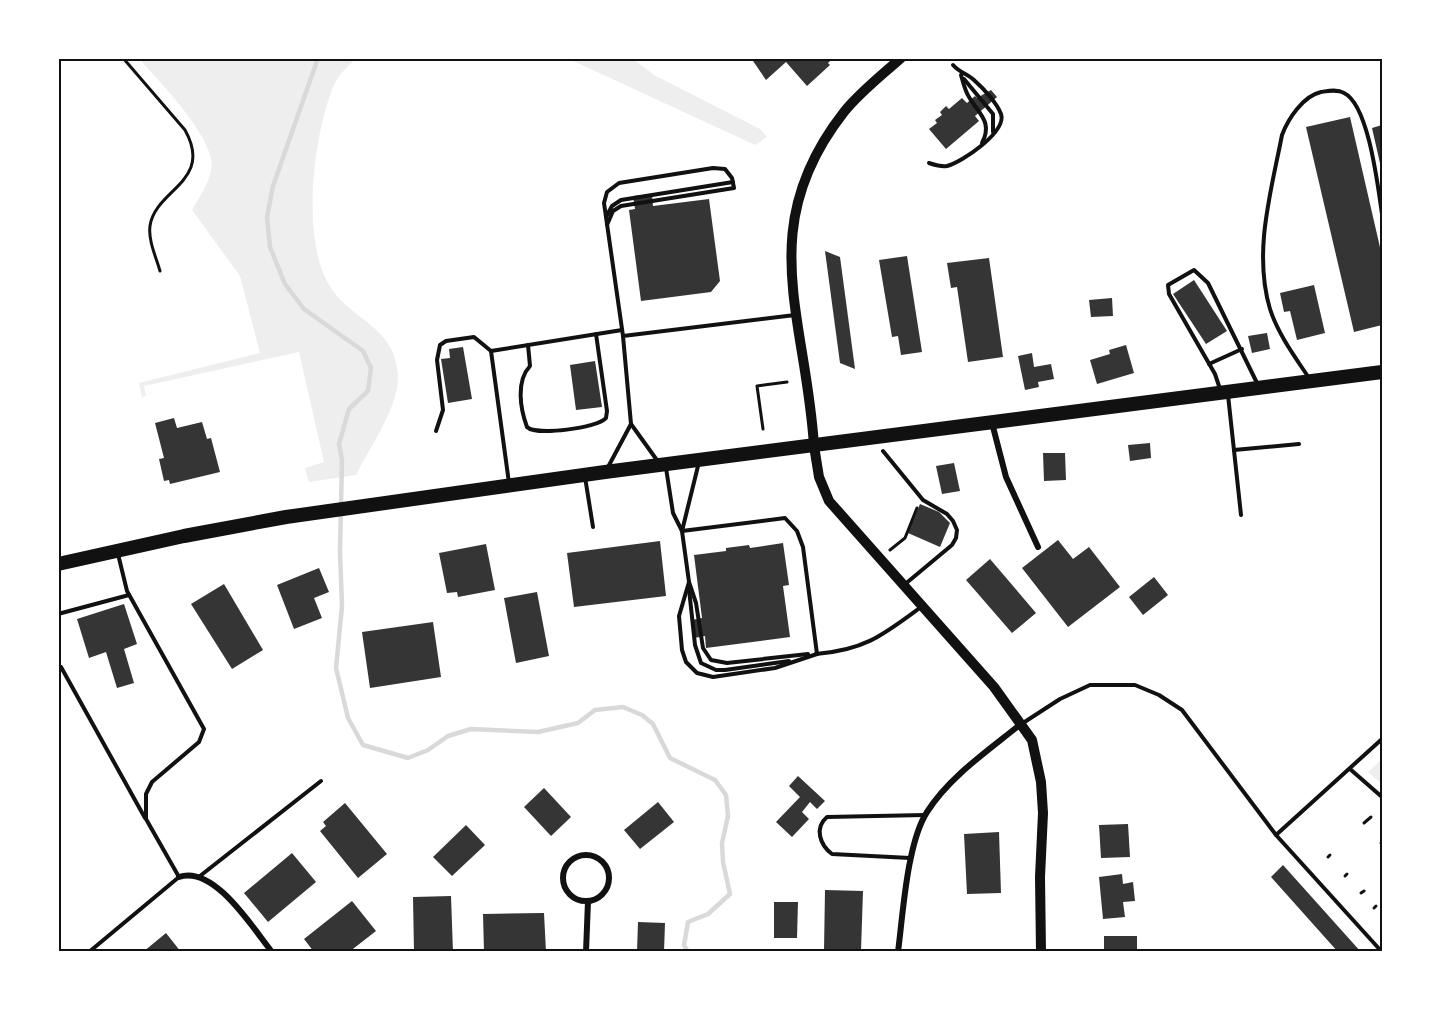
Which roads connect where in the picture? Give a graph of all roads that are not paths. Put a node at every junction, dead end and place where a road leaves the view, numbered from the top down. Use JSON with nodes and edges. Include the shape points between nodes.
{"nodes":[{"id":1,"x":901,"y":58,"type":"edge"},
{"id":2,"x":952,"y":65,"type":"dead end"},
{"id":3,"x":961,"y":74,"type":"junction"},
{"id":4,"x":990,"y":138,"type":"junction"},
{"id":5,"x":980,"y":145,"type":"junction"},
{"id":6,"x":929,"y":163,"type":"dead end"},
{"id":7,"x":733,"y":182,"type":"junction"},
{"id":8,"x":1383,"y":214,"type":"edge"},
{"id":9,"x":606,"y":218,"type":"junction"},
{"id":10,"x":607,"y":225,"type":"junction"},
{"id":11,"x":796,"y":315,"type":"junction"},
{"id":12,"x":622,"y":333,"type":"junction"},
{"id":13,"x":596,"y":334,"type":"junction"},
{"id":14,"x":528,"y":345,"type":"junction"},
{"id":15,"x":1242,"y":349,"type":"junction"},
{"id":16,"x":491,"y":351,"type":"junction"},
{"id":17,"x":1209,"y":364,"type":"junction"},
{"id":18,"x":1383,"y":372,"type":"edge"},
{"id":19,"x":1312,"y":381,"type":"junction"},
{"id":20,"x":1260,"y":388,"type":"junction"},
{"id":21,"x":1225,"y":392,"type":"junction"},
{"id":22,"x":992,"y":422,"type":"junction"},
{"id":23,"x":631,"y":424,"type":"junction"},
{"id":24,"x":436,"y":431,"type":"dead end"},
{"id":25,"x":1299,"y":444,"type":"dead end"},
{"id":26,"x":814,"y":446,"type":"junction"},
{"id":27,"x":1234,"y":450,"type":"junction"},
{"id":28,"x":883,"y":451,"type":"dead end"},
{"id":29,"x":699,"y":460,"type":"junction"},
{"id":30,"x":663,"y":465,"type":"junction"},
{"id":31,"x":605,"y":472,"type":"junction"},
{"id":32,"x":584,"y":475,"type":"junction"},
{"id":33,"x":509,"y":485,"type":"junction"},
{"id":34,"x":1241,"y":515,"type":"dead end"},
{"id":35,"x":593,"y":527,"type":"dead end"},
{"id":36,"x":682,"y":531,"type":"junction"},
{"id":37,"x":1038,"y":547,"type":"dead end"},
{"id":38,"x":117,"y":550,"type":"junction"},
{"id":39,"x":58,"y":564,"type":"edge"},
{"id":40,"x":689,"y":582,"type":"junction"},
{"id":41,"x":904,"y":586,"type":"junction"},
{"id":42,"x":129,"y":595,"type":"junction"},
{"id":43,"x":922,"y":606,"type":"junction"},
{"id":44,"x":58,"y":614,"type":"edge"},
{"id":45,"x":817,"y":654,"type":"junction"},
{"id":46,"x":800,"y":659,"type":"junction"},
{"id":47,"x":58,"y":668,"type":"edge"},
{"id":48,"x":1022,"y":723,"type":"junction"},
{"id":49,"x":1383,"y":739,"type":"edge"},
{"id":50,"x":1350,"y":769,"type":"junction"},
{"id":51,"x":321,"y":781,"type":"dead end"},
{"id":52,"x":1383,"y":797,"type":"edge"},
{"id":53,"x":926,"y":815,"type":"junction"},
{"id":54,"x":146,"y":819,"type":"junction"},
{"id":55,"x":1276,"y":835,"type":"junction"},
{"id":56,"x":913,"y":859,"type":"junction"},
{"id":57,"x":200,"y":876,"type":"junction"},
{"id":58,"x":179,"y":877,"type":"junction"},
{"id":59,"x":588,"y":901,"type":"junction"},
{"id":60,"x":89,"y":951,"type":"edge"},
{"id":61,"x":272,"y":951,"type":"edge"},
{"id":62,"x":586,"y":951,"type":"edge"},
{"id":63,"x":898,"y":951,"type":"edge"},
{"id":64,"x":1041,"y":951,"type":"edge"},
{"id":65,"x":1382,"y":951,"type":"edge"}],
"edges":[{"from":1,"to":11,"type":"street","via":[[845,110],[820,145],[808,171],[790,235]]},
{"from":2,"to":3,"type":"lane"},
{"from":3,"to":4,"type":"lane","via":[[993,114],[995,129]]},
{"from":3,"to":4,"type":"lane","via":[[973,79],[1001,115],[998,130]]},
{"from":3,"to":5,"type":"lane","via":[[967,96],[985,117],[986,135]]},
{"from":4,"to":5,"type":"lane"},
{"from":5,"to":6,"type":"lane","via":[[947,166]]},
{"from":7,"to":9,"type":"lane","via":[[621,200],[612,206]]},
{"from":7,"to":9,"type":"lane","via":[[725,170],[713,168],[619,183],[607,192]]},
{"from":7,"to":10,"type":"lane","via":[[734,188],[621,206]]},
{"from":8,"to":19,"type":"lane","via":[[1363,119],[1344,93],[1316,93],[1289,117],[1282,135],[1261,256],[1270,310],[1288,348]]},
{"from":9,"to":10,"type":"lane"},
{"from":10,"to":12,"type":"lane"},
{"from":11,"to":12,"type":"lane"},
{"from":11,"to":26,"type":"street"},
{"from":12,"to":13,"type":"lane"},
{"from":12,"to":23,"type":"lane"},
{"from":13,"to":14,"type":"lane"},
{"from":13,"to":14,"type":"lane","via":[[607,411],[606,418],[597,424],[537,432],[527,427],[520,383],[530,366]]},
{"from":14,"to":16,"type":"lane"},
{"from":15,"to":17,"type":"lane"},
{"from":15,"to":17,"type":"lane","via":[[1208,283],[1194,270],[1167,285]]},
{"from":15,"to":20,"type":"lane"},
{"from":16,"to":24,"type":"lane","via":[[474,338],[440,345],[437,360],[443,410]]},
{"from":16,"to":33,"type":"lane"},
{"from":17,"to":21,"type":"lane"},
{"from":18,"to":19,"type":"highway"},
{"from":19,"to":20,"type":"highway"},
{"from":20,"to":21,"type":"highway"},
{"from":21,"to":22,"type":"highway"},
{"from":21,"to":27,"type":"lane"},
{"from":22,"to":26,"type":"highway"},
{"from":22,"to":37,"type":"street","via":[[1006,477]]},
{"from":23,"to":30,"type":"lane"},
{"from":23,"to":31,"type":"lane"},
{"from":25,"to":27,"type":"lane"},
{"from":26,"to":29,"type":"highway"},
{"from":26,"to":41,"type":"street","via":[[819,477],[829,501]]},
{"from":27,"to":34,"type":"lane"},
{"from":28,"to":41,"type":"lane","via":[[923,500],[947,514],[957,530],[952,544]]},
{"from":29,"to":30,"type":"highway"},
{"from":29,"to":36,"type":"lane"},
{"from":30,"to":31,"type":"highway"},
{"from":30,"to":36,"type":"lane"},
{"from":31,"to":32,"type":"highway"},
{"from":32,"to":33,"type":"highway"},
{"from":32,"to":35,"type":"lane"},
{"from":33,"to":38,"type":"highway","via":[[286,517]]},
{"from":36,"to":40,"type":"lane"},
{"from":36,"to":45,"type":"lane","via":[[785,518],[797,531],[803,547]]},
{"from":38,"to":39,"type":"highway"},
{"from":38,"to":42,"type":"lane"},
{"from":40,"to":45,"type":"lane","via":[[703,648],[711,660],[727,663]]},
{"from":40,"to":46,"type":"lane","via":[[694,645],[701,663],[725,670]]},
{"from":40,"to":46,"type":"lane","via":[[679,616],[682,650],[686,662],[697,673],[713,677],[775,668]]},
{"from":41,"to":43,"type":"street"},
{"from":42,"to":44,"type":"lane"},
{"from":42,"to":54,"type":"lane","via":[[204,729],[199,742],[148,787]]},
{"from":43,"to":45,"type":"lane","via":[[876,639],[844,652]]},
{"from":43,"to":48,"type":"street"},
{"from":45,"to":46,"type":"lane"},
{"from":47,"to":54,"type":"lane","via":[[61,667]]},
{"from":48,"to":53,"type":"street","via":[[959,775]]},
{"from":48,"to":55,"type":"lane","via":[[1090,686],[1136,685],[1159,694],[1182,710]]},
{"from":48,"to":64,"type":"street","via":[[1032,740],[1041,782]]},
{"from":49,"to":50,"type":"lane"},
{"from":50,"to":52,"type":"lane"},
{"from":50,"to":55,"type":"lane"},
{"from":51,"to":57,"type":"lane"},
{"from":53,"to":56,"type":"street"},
{"from":53,"to":56,"type":"lane","via":[[827,817],[820,826],[821,842],[832,854]]},
{"from":54,"to":58,"type":"lane"},
{"from":55,"to":65,"type":"lane"},
{"from":56,"to":63,"type":"street"},
{"from":57,"to":58,"type":"street"},
{"from":57,"to":61,"type":"street","via":[[216,886]]},
{"from":58,"to":60,"type":"lane"},
{"from":59,"to":59,"type":"street","via":[[603,893],[609,878],[604,863],[589,855],[574,858],[563,879],[569,893]]},
{"from":59,"to":62,"type":"street"}]}
